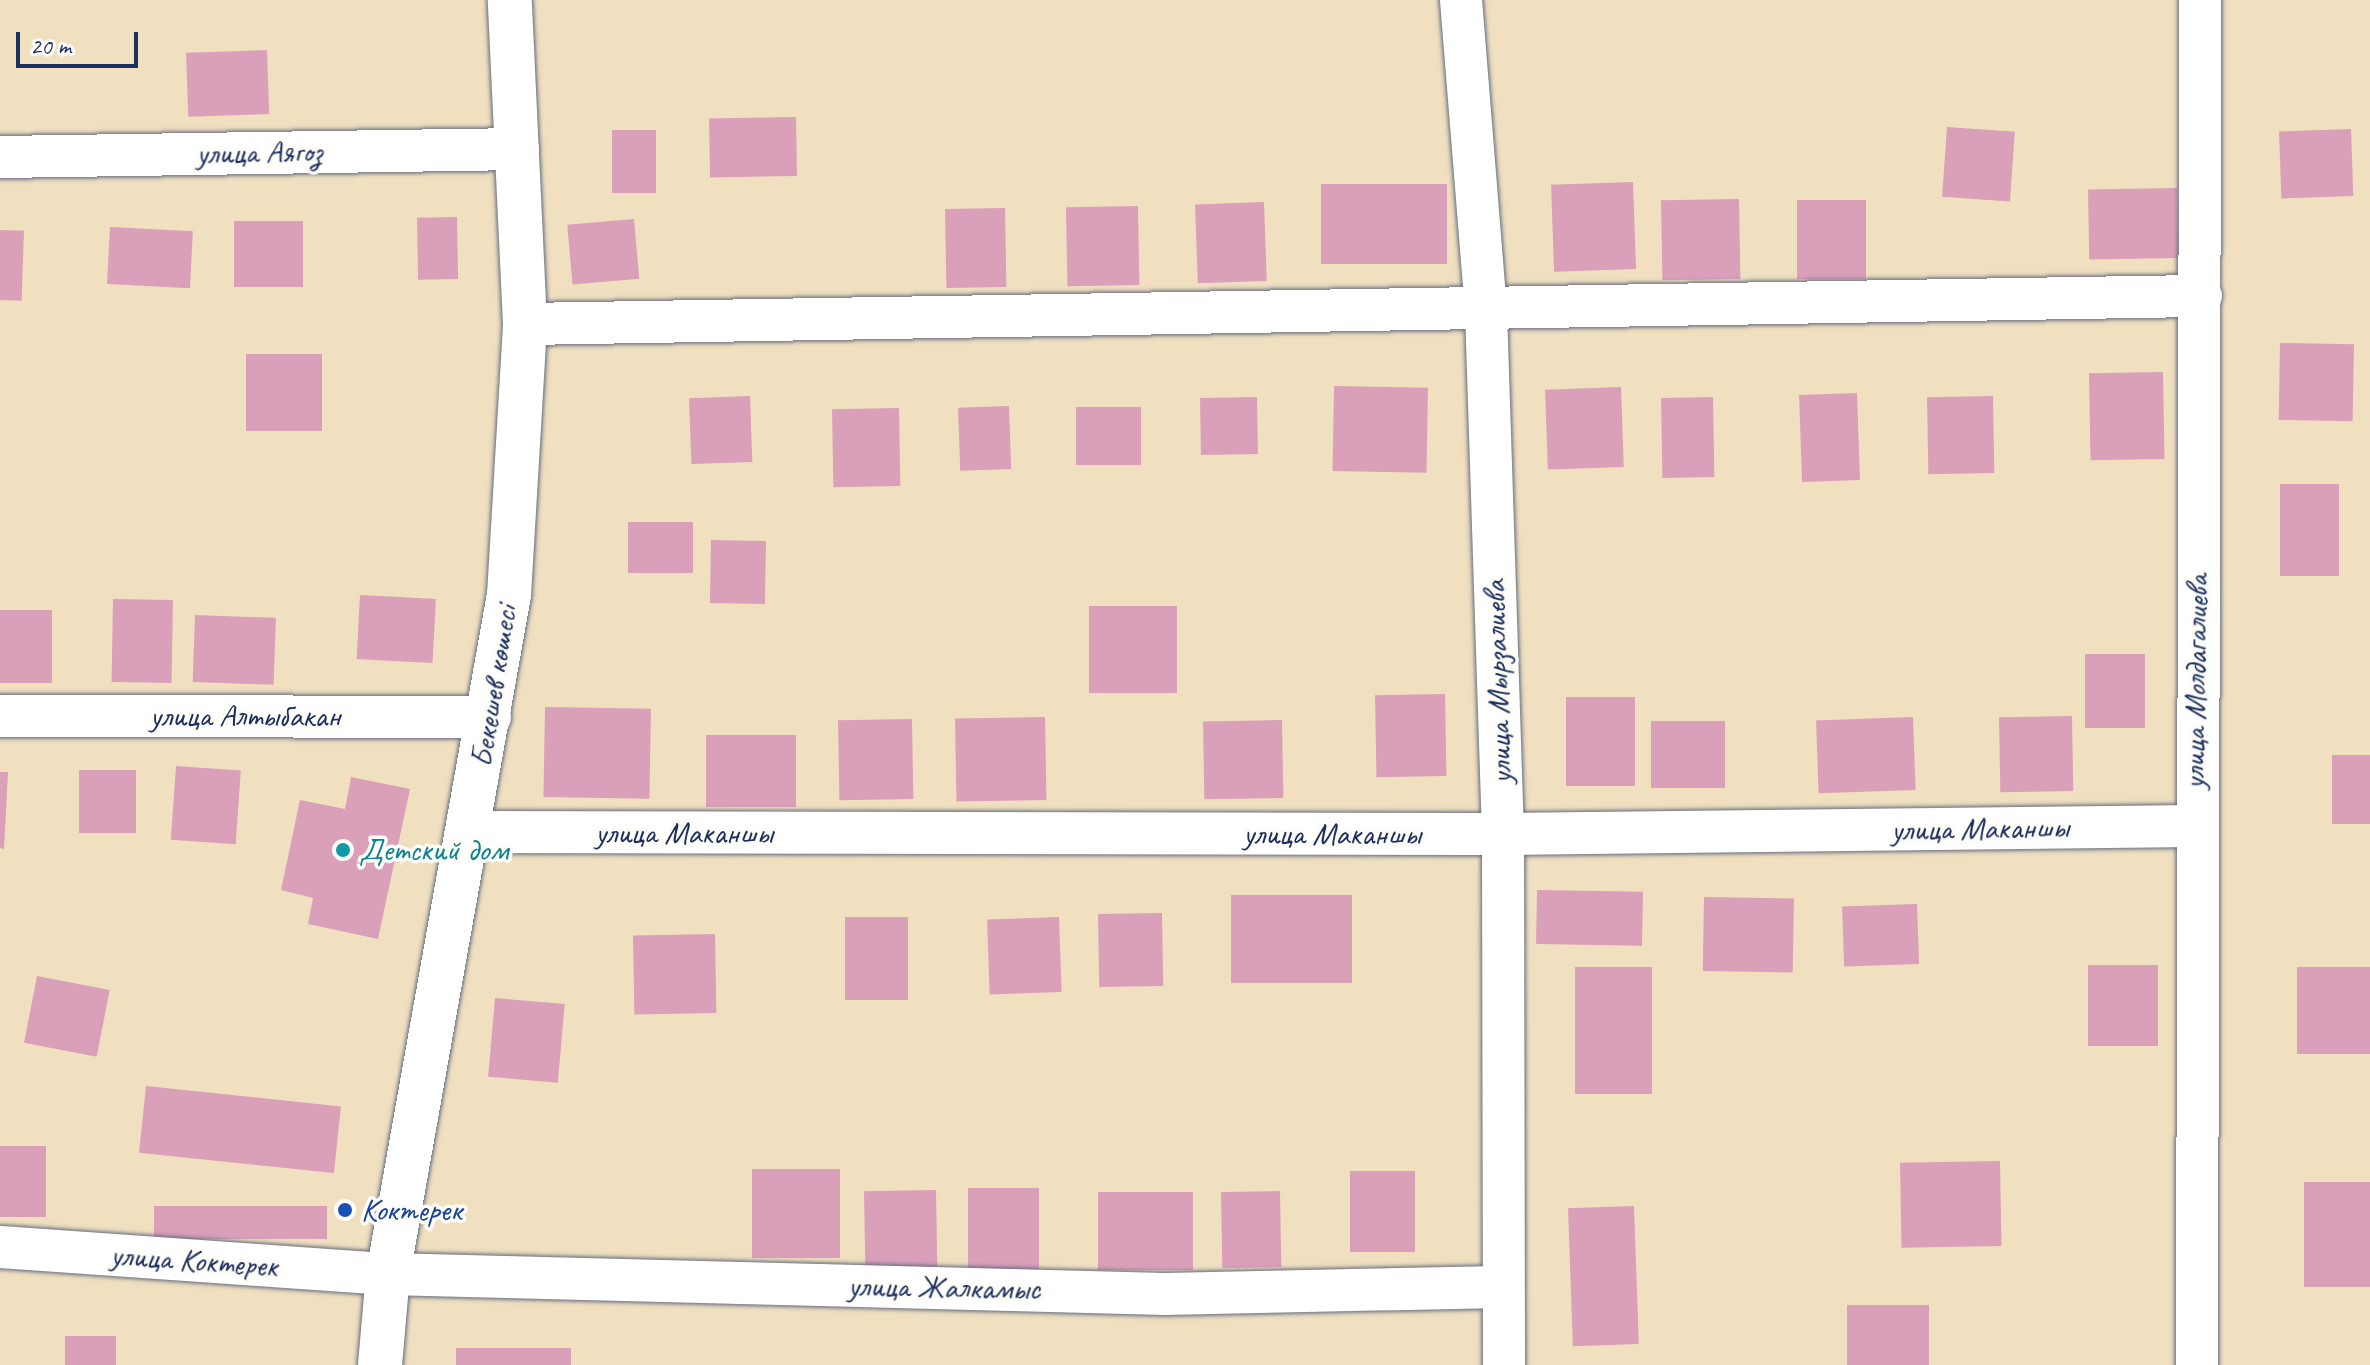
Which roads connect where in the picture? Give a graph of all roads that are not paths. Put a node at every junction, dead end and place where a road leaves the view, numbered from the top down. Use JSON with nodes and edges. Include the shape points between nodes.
{"nodes":[{"id":1,"x":510,"y":0,"type":"edge"},
{"id":2,"x":1461,"y":0,"type":"edge"},
{"id":3,"x":2200,"y":0,"type":"edge"},
{"id":4,"x":518,"y":149,"type":"junction"},
{"id":5,"x":0,"y":157,"type":"edge"},
{"id":6,"x":2201,"y":296,"type":"junction"},
{"id":7,"x":1486,"y":311,"type":"junction"},
{"id":8,"x":525,"y":324,"type":"junction"},
{"id":9,"x":0,"y":716,"type":"edge"},
{"id":10,"x":490,"y":717,"type":"junction"},
{"id":11,"x":2195,"y":826,"type":"junction"},
{"id":12,"x":469,"y":832,"type":"junction"},
{"id":13,"x":1503,"y":834,"type":"junction"},
{"id":14,"x":0,"y":1247,"type":"edge"},
{"id":15,"x":388,"y":1274,"type":"junction"},
{"id":16,"x":1501,"y":1287,"type":"junction"},
{"id":17,"x":380,"y":1365,"type":"edge"},
{"id":18,"x":1504,"y":1365,"type":"edge"},
{"id":19,"x":2197,"y":1365,"type":"edge"}],
"edges":[{"from":1,"to":4,"type":"main road","name":"Бекешев көшесі"},
{"from":2,"to":7,"type":"street","name":"улица Мырзалиева"},
{"from":3,"to":6,"type":"street","name":"улица Молдагалиева"},
{"from":4,"to":5,"type":"street","name":"улица Аягоз"},
{"from":4,"to":8,"type":"main road","name":"Бекешев көшесі"},
{"from":6,"to":7,"type":"street"},
{"from":6,"to":11,"type":"street","name":"улица Молдагалиева"},
{"from":7,"to":8,"type":"street"},
{"from":7,"to":13,"type":"street","name":"улица Мырзалиева"},
{"from":8,"to":10,"type":"main road","name":"Бекешев көшесі","via":[[509,595]]},
{"from":9,"to":10,"type":"street","name":"улица Алтыбакан"},
{"from":10,"to":12,"type":"main road","name":"Бекешев көшесі"},
{"from":11,"to":13,"type":"street","name":"улица Маканшы"},
{"from":11,"to":19,"type":"street","name":"улица Молдагалиева"},
{"from":12,"to":13,"type":"street","name":"улица Маканшы"},
{"from":12,"to":15,"type":"main road","name":"Бекешев көшесі"},
{"from":13,"to":16,"type":"street","name":"улица Мырзалиева"},
{"from":14,"to":15,"type":"street","name":"улица Коктерек"},
{"from":15,"to":16,"type":"street","name":"улица Жалкамыс","via":[[1165,1294]]},
{"from":15,"to":17,"type":"main road","name":"Бекешев көшесі"},
{"from":16,"to":18,"type":"street","name":"улица Мырзалиева"}]}
